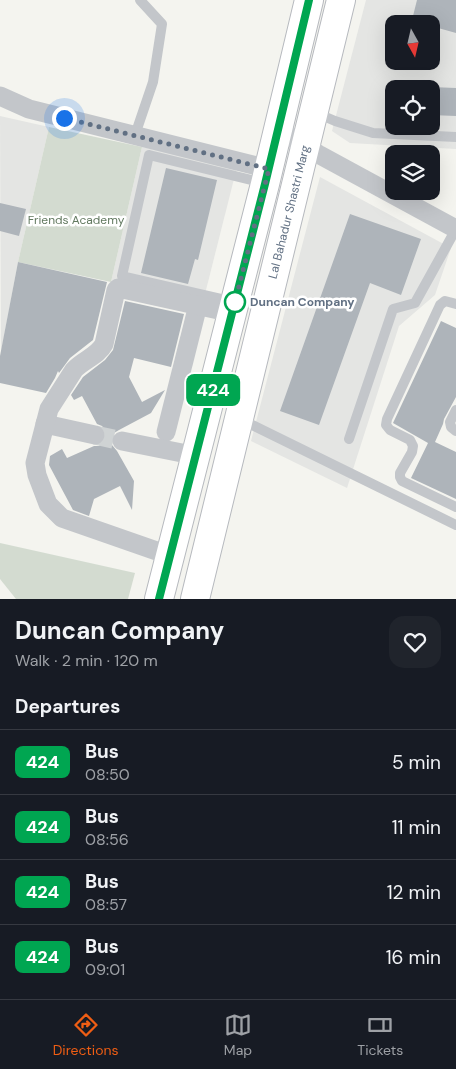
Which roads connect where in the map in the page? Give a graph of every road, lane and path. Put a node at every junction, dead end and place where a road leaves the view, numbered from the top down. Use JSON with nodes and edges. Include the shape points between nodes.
{"nodes":[{"id":1,"x":140,"y":0,"type":"edge"},
{"id":2,"x":309,"y":0,"type":"edge"},
{"id":3,"x":342,"y":0,"type":"edge"},
{"id":4,"x":0,"y":96,"type":"edge"},
{"id":5,"x":313,"y":112,"type":"junction"},
{"id":6,"x":278,"y":129,"type":"junction"},
{"id":7,"x":135,"y":135,"type":"junction"},
{"id":8,"x":456,"y":137,"type":"edge"},
{"id":9,"x":305,"y":146,"type":"junction"},
{"id":10,"x":267,"y":176,"type":"junction"},
{"id":11,"x":456,"y":229,"type":"edge"},
{"id":12,"x":456,"y":304,"type":"edge"},
{"id":13,"x":198,"y":305,"type":"junction"},
{"id":14,"x":234,"y":307,"type":"junction"},
{"id":15,"x":456,"y":410,"type":"edge"},
{"id":16,"x":239,"y":418,"type":"junction"},
{"id":17,"x":44,"y":424,"type":"junction"},
{"id":18,"x":456,"y":431,"type":"edge"},
{"id":19,"x":166,"y":432,"type":"dead end"},
{"id":20,"x":95,"y":435,"type":"tunnel mouth"},
{"id":21,"x":349,"y":439,"type":"dead end"},
{"id":22,"x":122,"y":441,"type":"tunnel mouth"},
{"id":23,"x":197,"y":456,"type":"junction"},
{"id":24,"x":456,"y":507,"type":"edge"},
{"id":25,"x":456,"y":525,"type":"edge"},
{"id":26,"x":171,"y":556,"type":"junction"},
{"id":27,"x":159,"y":599,"type":"edge"},
{"id":28,"x":195,"y":599,"type":"edge"}],
"edges":[{"from":1,"to":7,"type":"lane","via":[[162,24],[152,82]]},
{"from":2,"to":6,"type":"main road"},
{"from":3,"to":5,"type":"main road","name":"Lal Bahadur Shastri Marg"},
{"from":4,"to":7,"type":"street","via":[[29,109]]},
{"from":5,"to":8,"type":"lane","via":[[373,133]]},
{"from":5,"to":9,"type":"main road","name":"Lal Bahadur Shastri Marg"},
{"from":6,"to":9,"type":"street"},
{"from":6,"to":10,"type":"main road"},
{"from":7,"to":10,"type":"street"},
{"from":9,"to":11,"type":"street"},
{"from":9,"to":16,"type":"main road","name":"Lal Bahadur Shastri Marg"},
{"from":10,"to":14,"type":"main road"},
{"from":10,"to":14,"type":"lane","via":[[149,155],[122,276]]},
{"from":11,"to":21,"type":"lane","via":[[414,303],[393,309]]},
{"from":12,"to":24,"type":"lane","via":[[444,301],[440,305],[386,425],[410,440],[413,446],[400,473],[402,480]]},
{"from":13,"to":14,"type":"street"},
{"from":13,"to":17,"type":"street","via":[[118,288],[101,350],[74,370]]},
{"from":13,"to":19,"type":"street"},
{"from":14,"to":23,"type":"main road"},
{"from":15,"to":18,"type":"lane","via":[[450,422]]},
{"from":16,"to":25,"type":"lane"},
{"from":16,"to":28,"type":"main road","name":"Lal Bahadur Shastri Marg"},
{"from":17,"to":20,"type":"street"},
{"from":17,"to":26,"type":"street","via":[[35,463],[48,504],[62,518]]},
{"from":22,"to":23,"type":"street"},
{"from":23,"to":26,"type":"main road"},
{"from":26,"to":27,"type":"main road"}]}
